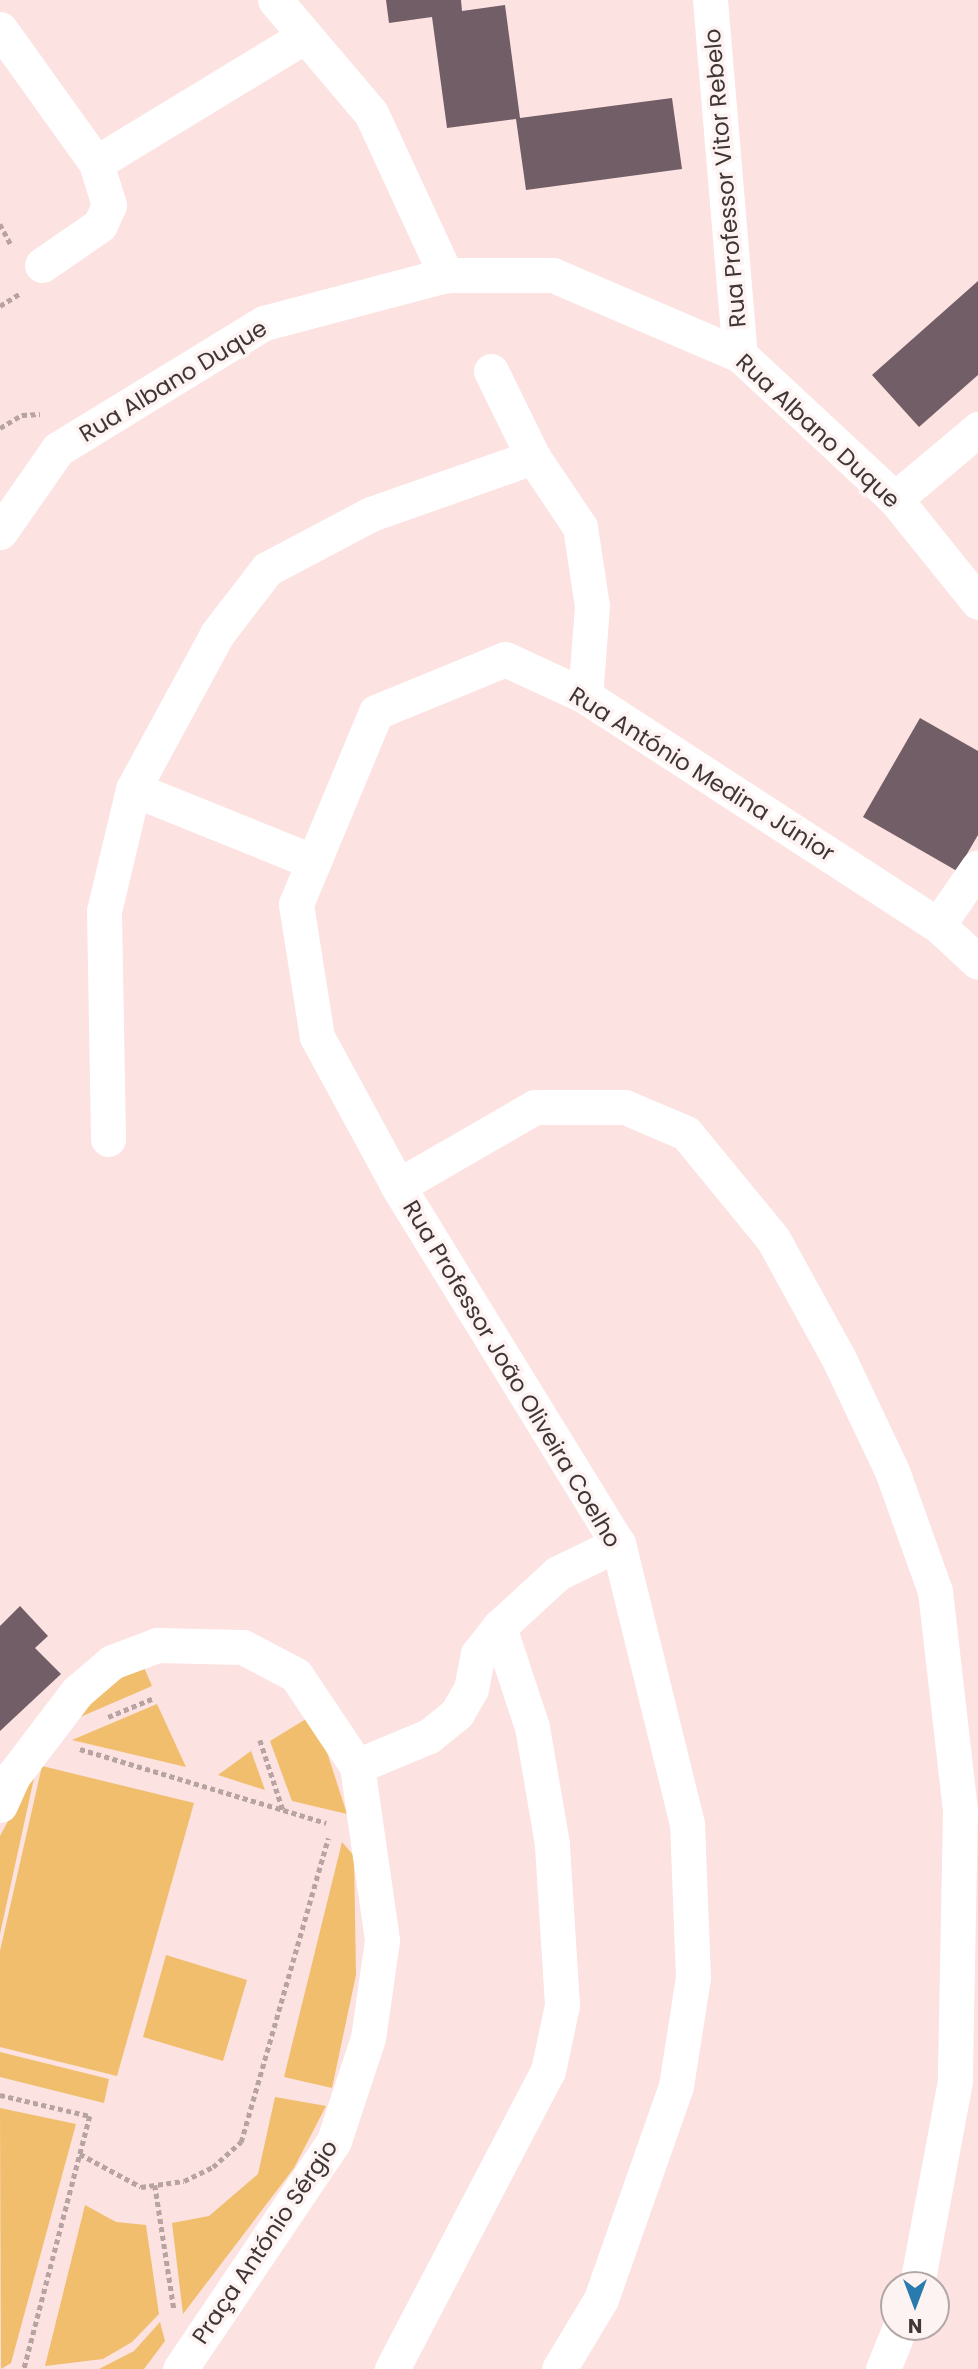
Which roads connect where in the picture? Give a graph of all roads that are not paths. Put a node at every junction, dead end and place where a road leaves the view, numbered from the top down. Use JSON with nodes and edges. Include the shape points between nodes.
{"nodes":[{"id":1,"x":275,"y":0,"type":"edge"},
{"id":2,"x":710,"y":0,"type":"edge"},
{"id":3,"x":0,"y":29,"type":"edge"},
{"id":4,"x":305,"y":36,"type":"junction"},
{"id":5,"x":96,"y":163,"type":"junction"},
{"id":6,"x":42,"y":265,"type":"dead end"},
{"id":7,"x":446,"y":275,"type":"junction"},
{"id":8,"x":740,"y":355,"type":"junction"},
{"id":9,"x":491,"y":371,"type":"dead end"},
{"id":10,"x":978,"y":429,"type":"edge"},
{"id":11,"x":533,"y":457,"type":"junction"},
{"id":12,"x":895,"y":499,"type":"junction"},
{"id":13,"x":0,"y":531,"type":"edge"},
{"id":14,"x":978,"y":602,"type":"edge"},
{"id":15,"x":585,"y":696,"type":"junction"},
{"id":16,"x":133,"y":789,"type":"junction"},
{"id":17,"x":314,"y":862,"type":"junction"},
{"id":18,"x":978,"y":867,"type":"edge"},
{"id":19,"x":938,"y":925,"type":"junction"},
{"id":20,"x":978,"y":962,"type":"edge"},
{"id":21,"x":108,"y":1139,"type":"dead end"},
{"id":22,"x":398,"y":1186,"type":"junction"},
{"id":23,"x":618,"y":1544,"type":"junction"},
{"id":24,"x":499,"y":1627,"type":"junction"},
{"id":25,"x":357,"y":1766,"type":"junction"},
{"id":26,"x":0,"y":1805,"type":"edge"},
{"id":27,"x":920,"y":2271,"type":"edge"},
{"id":28,"x":894,"y":2341,"type":"edge"},
{"id":29,"x":180,"y":2369,"type":"edge"},
{"id":30,"x":392,"y":2369,"type":"edge"},
{"id":31,"x":559,"y":2369,"type":"edge"},
{"id":32,"x":883,"y":2369,"type":"edge"}],
"edges":[{"from":1,"to":4,"type":"street"},
{"from":2,"to":8,"type":"street","name":"Rua Professor Vitor Rebelo"},
{"from":3,"to":5,"type":"street"},
{"from":4,"to":5,"type":"street"},
{"from":4,"to":7,"type":"street","via":[[371,113]]},
{"from":5,"to":6,"type":"street","via":[[108,205],[100,225]]},
{"from":7,"to":8,"type":"street","name":"Rua Albano Duque","via":[[553,275]]},
{"from":7,"to":13,"type":"street","name":"Rua Albano Duque","via":[[264,323],[58,449]]},
{"from":8,"to":12,"type":"street","name":"Rua Albano Duque"},
{"from":9,"to":11,"type":"street"},
{"from":10,"to":12,"type":"street"},
{"from":11,"to":15,"type":"street","via":[[580,527],[592,606]]},
{"from":11,"to":16,"type":"street","via":[[371,514],[267,569],[217,635]]},
{"from":12,"to":14,"type":"street","name":"Rua Albano Duque"},
{"from":15,"to":17,"type":"street","name":"Rua António Medina Júnior","via":[[505,659],[376,712]]},
{"from":15,"to":19,"type":"street","name":"Rua António Medina Júnior"},
{"from":16,"to":17,"type":"street"},
{"from":16,"to":21,"type":"street","via":[[104,911]]},
{"from":17,"to":22,"type":"street","name":"Rua António Medina Júnior","via":[[296,904],[317,1037]]},
{"from":18,"to":19,"type":"street"},
{"from":19,"to":20,"type":"street","name":"Rua António Medina Júnior"},
{"from":22,"to":23,"type":"street","name":"Rua Professor João Oliveira Coelho"},
{"from":22,"to":27,"type":"street","via":[[535,1107],[625,1107],[686,1133],[773,1239],[845,1371],[892,1471],[936,1591],[960,1810],[955,2081]]},
{"from":23,"to":24,"type":"street","via":[[558,1573]]},
{"from":23,"to":31,"type":"street","name":"Rua Professor João Oliveira Coelho","via":[[687,1824],[693,1978],[676,2086],[601,2300]]},
{"from":24,"to":25,"type":"street","via":[[478,1654],[471,1689],[457,1713],[418,1742]]},
{"from":24,"to":30,"type":"street","via":[[532,1727],[550,1831],[562,2005],[548,2071]]},
{"from":25,"to":26,"type":"street","name":"Praça António Sérgio","via":[[296,1675],[243,1647],[157,1645],[112,1662],[77,1692],[13,1776]]},
{"from":25,"to":29,"type":"street","name":"Praça António Sérgio","via":[[382,1940],[368,2038],[334,2141]]},
{"from":28,"to":32,"type":"street"}]}
